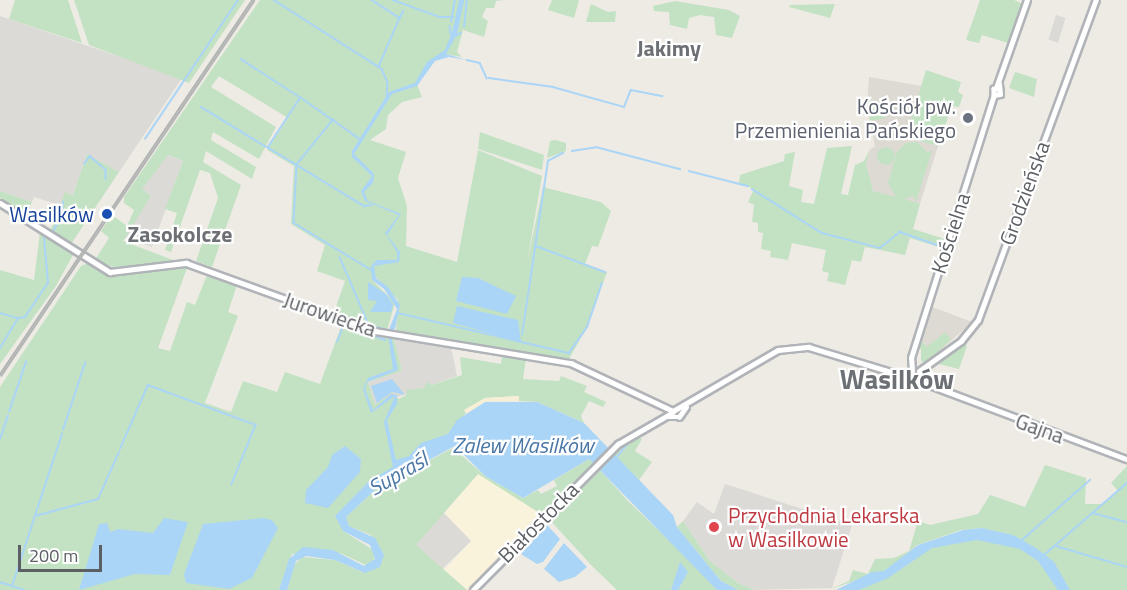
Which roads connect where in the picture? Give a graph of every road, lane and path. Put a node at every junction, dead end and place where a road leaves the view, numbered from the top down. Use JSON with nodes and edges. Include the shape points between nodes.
{"nodes":[{"id":1,"x":1027,"y":0,"type":"edge"},
{"id":2,"x":1096,"y":0,"type":"edge"},
{"id":3,"x":0,"y":203,"type":"edge"},
{"id":4,"x":916,"y":375,"type":"junction"},
{"id":5,"x":675,"y":412,"type":"junction"},
{"id":6,"x":1127,"y":459,"type":"edge"},
{"id":7,"x":473,"y":590,"type":"edge"}],
"edges":[{"from":1,"to":4,"type":"street","name":"Kościelna","via":[[911,364]]},
{"from":2,"to":4,"type":"street","name":"Grodzieńska","via":[[978,320],[965,338]]},
{"from":3,"to":5,"type":"street","name":"Jurowiecka","via":[[105,270],[121,273],[186,262],[387,333],[571,363]]},
{"from":4,"to":5,"type":"street","via":[[903,377],[822,350],[792,347],[766,356]]},
{"from":4,"to":6,"type":"street","name":"Gajna","via":[[924,385]]},
{"from":5,"to":7,"type":"street","name":"Białostocka","via":[[611,451]]}]}
